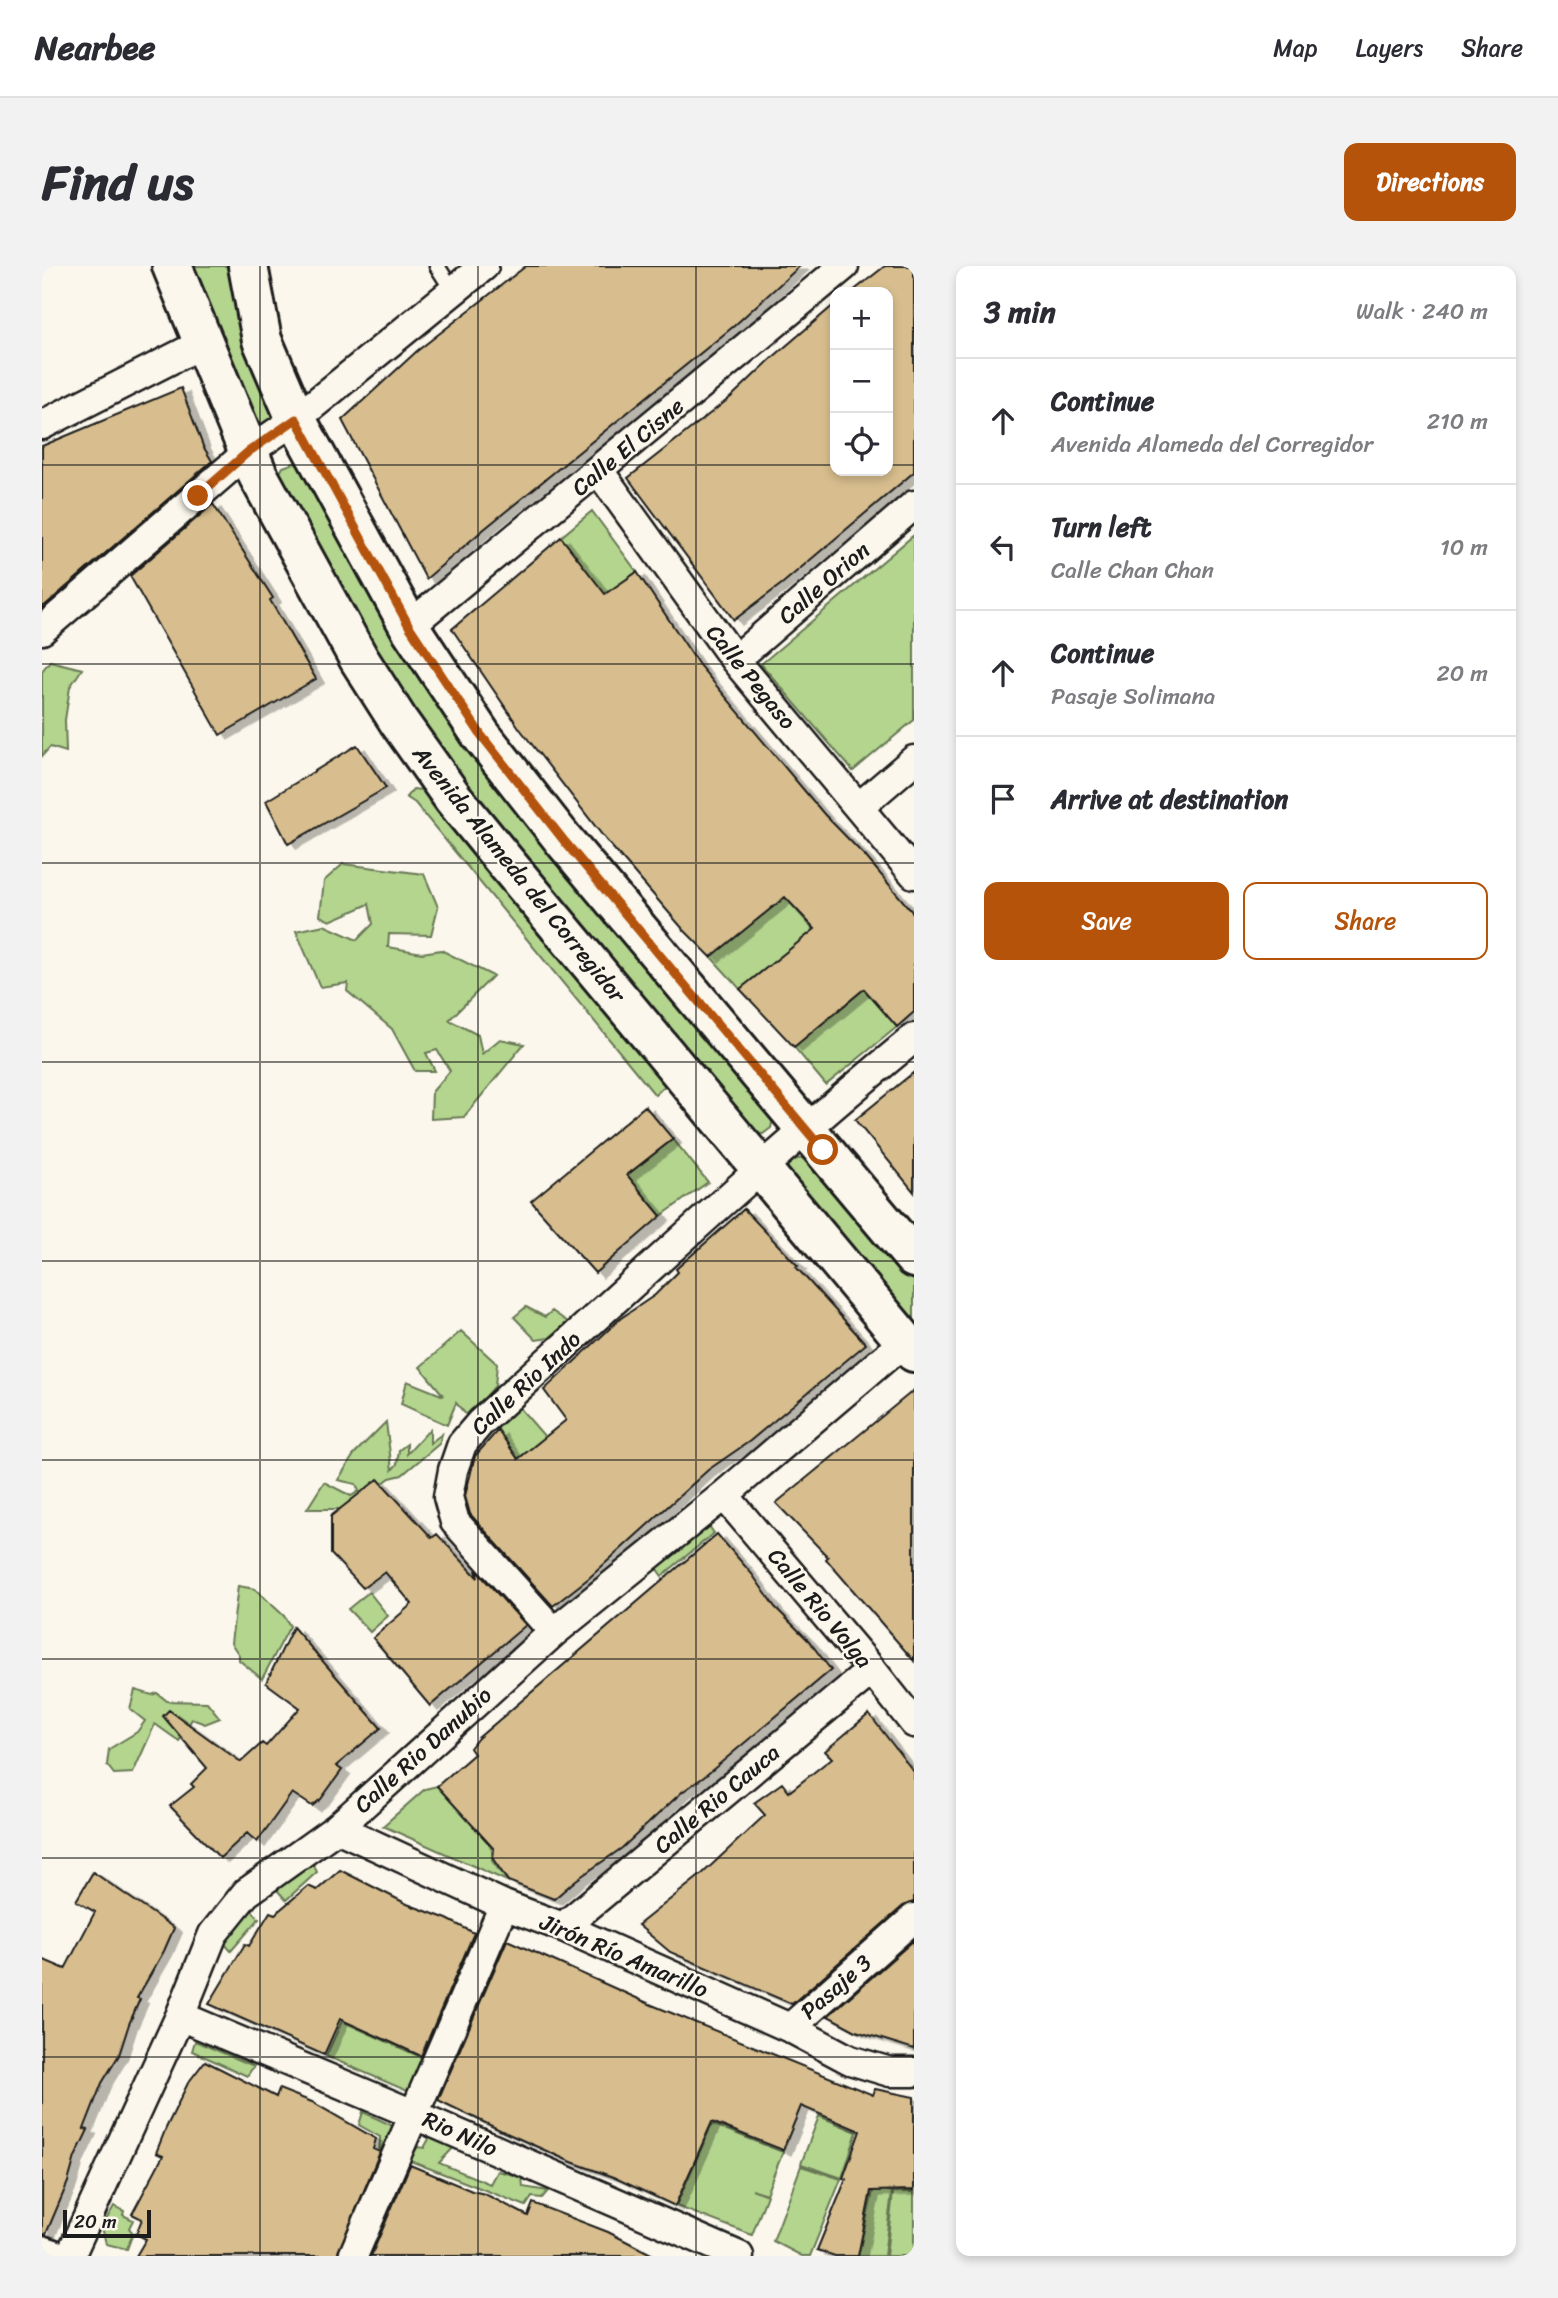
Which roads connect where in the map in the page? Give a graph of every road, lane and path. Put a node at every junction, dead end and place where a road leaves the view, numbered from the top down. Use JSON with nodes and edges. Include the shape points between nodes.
{"nodes":[{"id":1,"x":172,"y":266,"type":"edge"},
{"id":2,"x":248,"y":266,"type":"edge"},
{"id":3,"x":437,"y":266,"type":"edge"},
{"id":4,"x":484,"y":266,"type":"edge"},
{"id":5,"x":844,"y":266,"type":"edge"},
{"id":6,"x":453,"y":291,"type":"junction"},
{"id":7,"x":203,"y":343,"type":"junction"},
{"id":8,"x":296,"y":419,"type":"junction"},
{"id":9,"x":42,"y":425,"type":"edge"},
{"id":10,"x":248,"y":452,"type":"junction"},
{"id":11,"x":599,"y":471,"type":"junction"},
{"id":12,"x":914,"y":505,"type":"edge"},
{"id":13,"x":409,"y":626,"type":"junction"},
{"id":14,"x":42,"y":630,"type":"edge"},
{"id":15,"x":735,"y":660,"type":"junction"},
{"id":16,"x":914,"y":760,"type":"edge"},
{"id":17,"x":859,"y":807,"type":"junction"},
{"id":18,"x":914,"y":874,"type":"edge"},
{"id":19,"x":914,"y":1038,"type":"edge"},
{"id":20,"x":806,"y":1128,"type":"junction"},
{"id":21,"x":760,"y":1169,"type":"junction"},
{"id":22,"x":914,"y":1258,"type":"edge"},
{"id":23,"x":910,"y":1347,"type":"edge"},
{"id":24,"x":724,"y":1495,"type":"junction"},
{"id":25,"x":554,"y":1632,"type":"junction"},
{"id":26,"x":872,"y":1670,"type":"junction"},
{"id":27,"x":914,"y":1723,"type":"edge"},
{"id":28,"x":337,"y":1828,"type":"junction"},
{"id":29,"x":504,"y":1905,"type":"junction"},
{"id":30,"x":914,"y":1918,"type":"edge"},
{"id":31,"x":563,"y":1927,"type":"junction"},
{"id":32,"x":180,"y":2016,"type":"junction"},
{"id":33,"x":790,"y":2028,"type":"junction"},
{"id":34,"x":914,"y":2072,"type":"edge"},
{"id":35,"x":413,"y":2114,"type":"junction"},
{"id":36,"x":42,"y":2250,"type":"edge"},
{"id":37,"x":60,"y":2256,"type":"edge"},
{"id":38,"x":70,"y":2256,"type":"edge"},
{"id":39,"x":353,"y":2256,"type":"edge"},
{"id":40,"x":739,"y":2256,"type":"edge"}],
"edges":[{"from":1,"to":7,"type":"main road","name":"Avenida Alameda del Corregidor"},
{"from":2,"to":8,"type":"main road","via":[[262,340]]},
{"from":3,"to":6,"type":"lane"},
{"from":4,"to":6,"type":"street"},
{"from":5,"to":11,"type":"street","name":"Calle El Cisne"},
{"from":6,"to":8,"type":"street"},
{"from":7,"to":9,"type":"street"},
{"from":7,"to":10,"type":"main road","name":"Avenida Alameda del Corregidor"},
{"from":8,"to":10,"type":"street"},
{"from":8,"to":13,"type":"main road"},
{"from":10,"to":14,"type":"street"},
{"from":10,"to":21,"type":"main road","name":"Avenida Alameda del Corregidor","via":[[359,659],[446,787]]},
{"from":11,"to":13,"type":"street","name":"Calle El Cisne"},
{"from":11,"to":15,"type":"street","name":"Calle Pegaso"},
{"from":12,"to":15,"type":"street","name":"Calle Orion"},
{"from":13,"to":20,"type":"main road","via":[[481,735],[565,842]]},
{"from":15,"to":17,"type":"street","name":"Calle Pegaso"},
{"from":16,"to":17,"type":"street"},
{"from":17,"to":18,"type":"street","name":"Calle Pegaso"},
{"from":19,"to":20,"type":"street","name":"Calle Rio Indo"},
{"from":20,"to":21,"type":"street","name":"Calle Rio Indo"},
{"from":20,"to":22,"type":"main road"},
{"from":21,"to":23,"type":"main road","name":"Avenida Alameda del Corregidor"},
{"from":21,"to":25,"type":"street","name":"Calle Rio Indo","via":[[462,1444],[448,1497],[455,1522]]},
{"from":23,"to":24,"type":"street","name":"Calle Rio Danubio"},
{"from":24,"to":25,"type":"street","name":"Calle Rio Danubio"},
{"from":24,"to":26,"type":"street","name":"Calle Rio Volga"},
{"from":25,"to":28,"type":"street","name":"Calle Rio Danubio"},
{"from":26,"to":27,"type":"street","name":"Calle Rio Volga"},
{"from":26,"to":31,"type":"street","name":"Calle Rio Cauca"},
{"from":28,"to":29,"type":"street","name":"Jirón Río Amarillo"},
{"from":28,"to":32,"type":"street","name":"Calle Rio Danubio","via":[[246,1893],[213,1934]]},
{"from":29,"to":31,"type":"street","name":"Jirón Río Amarillo"},
{"from":29,"to":35,"type":"street"},
{"from":30,"to":33,"type":"street","name":"Pasaje 3"},
{"from":31,"to":33,"type":"street","name":"Jirón Río Amarillo"},
{"from":32,"to":35,"type":"street","name":"Rio Nilo"},
{"from":32,"to":38,"type":"street","name":"Calle Rio Danubio"},
{"from":33,"to":34,"type":"street","name":"Jirón Río Amarillo","via":[[850,2060],[890,2072]]},
{"from":35,"to":39,"type":"street"},
{"from":35,"to":40,"type":"street","name":"Rio Nilo"},
{"from":36,"to":37,"type":"street"}]}
